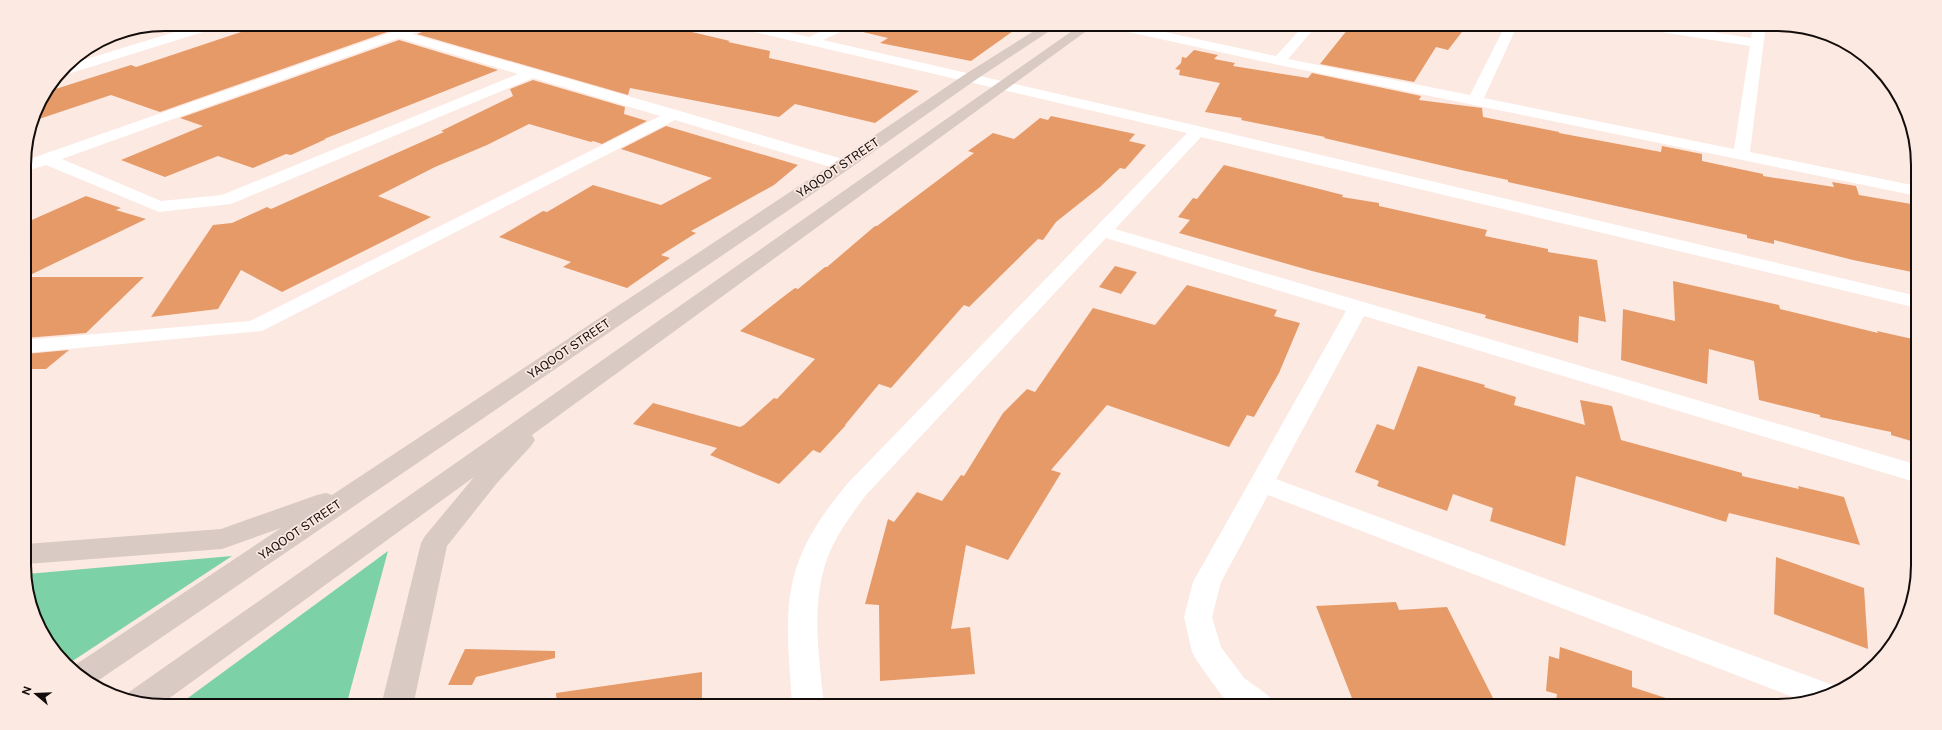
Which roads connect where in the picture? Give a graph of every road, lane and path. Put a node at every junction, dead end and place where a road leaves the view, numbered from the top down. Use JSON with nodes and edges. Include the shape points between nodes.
{"nodes":[{"id":1,"x":191,"y":31,"type":"edge"},
{"id":2,"x":407,"y":31,"type":"edge"},
{"id":3,"x":767,"y":31,"type":"edge"},
{"id":4,"x":832,"y":31,"type":"edge"},
{"id":5,"x":1043,"y":31,"type":"edge"},
{"id":6,"x":1080,"y":31,"type":"edge"},
{"id":7,"x":1142,"y":31,"type":"edge"},
{"id":8,"x":1306,"y":31,"type":"edge"},
{"id":9,"x":1509,"y":31,"type":"edge"},
{"id":10,"x":1681,"y":31,"type":"edge"},
{"id":11,"x":1759,"y":31,"type":"edge"},
{"id":12,"x":399,"y":34,"type":"junction"},
{"id":13,"x":811,"y":41,"type":"junction"},
{"id":14,"x":1757,"y":43,"type":"junction"},
{"id":15,"x":1279,"y":61,"type":"junction"},
{"id":16,"x":75,"y":66,"type":"edge"},
{"id":17,"x":532,"y":73,"type":"junction"},
{"id":18,"x":969,"y":78,"type":"junction"},
{"id":19,"x":1003,"y":86,"type":"junction"},
{"id":20,"x":1475,"y":101,"type":"junction"},
{"id":21,"x":675,"y":114,"type":"junction"},
{"id":22,"x":1198,"y":131,"type":"junction"},
{"id":23,"x":1741,"y":156,"type":"junction"},
{"id":24,"x":46,"y":159,"type":"junction"},
{"id":25,"x":31,"y":164,"type":"edge"},
{"id":26,"x":844,"y":165,"type":"junction"},
{"id":27,"x":1911,"y":191,"type":"edge"},
{"id":28,"x":1101,"y":231,"type":"junction"},
{"id":29,"x":1911,"y":301,"type":"edge"},
{"id":30,"x":1358,"y":308,"type":"junction"},
{"id":31,"x":31,"y":346,"type":"edge"},
{"id":32,"x":555,"y":405,"type":"junction"},
{"id":33,"x":1911,"y":472,"type":"edge"},
{"id":34,"x":1262,"y":483,"type":"junction"},
{"id":35,"x":356,"y":492,"type":"junction"},
{"id":36,"x":31,"y":554,"type":"edge"},
{"id":37,"x":86,"y":673,"type":"edge"},
{"id":38,"x":1817,"y":692,"type":"edge"},
{"id":39,"x":146,"y":698,"type":"edge"},
{"id":40,"x":399,"y":699,"type":"edge"},
{"id":41,"x":808,"y":699,"type":"edge"},
{"id":42,"x":1249,"y":699,"type":"edge"}],
"edges":[{"from":1,"to":16,"type":"street"},
{"from":2,"to":12,"type":"street"},
{"from":3,"to":13,"type":"street"},
{"from":4,"to":13,"type":"street"},
{"from":5,"to":18,"type":"street","name":"YAQOOT STREET"},
{"from":6,"to":19,"type":"street"},
{"from":7,"to":15,"type":"street"},
{"from":8,"to":15,"type":"street"},
{"from":9,"to":20,"type":"street"},
{"from":10,"to":14,"type":"street"},
{"from":11,"to":14,"type":"street"},
{"from":12,"to":17,"type":"street"},
{"from":12,"to":24,"type":"street"},
{"from":13,"to":18,"type":"street"},
{"from":14,"to":23,"type":"street"},
{"from":15,"to":20,"type":"street"},
{"from":17,"to":21,"type":"street"},
{"from":17,"to":24,"type":"street","via":[[225,200],[159,207]]},
{"from":18,"to":19,"type":"street"},
{"from":18,"to":26,"type":"street","name":"YAQOOT STREET"},
{"from":19,"to":22,"type":"street"},
{"from":19,"to":32,"type":"street"},
{"from":20,"to":23,"type":"street"},
{"from":21,"to":26,"type":"street"},
{"from":21,"to":31,"type":"street","via":[[255,327]]},
{"from":22,"to":28,"type":"street"},
{"from":22,"to":29,"type":"street"},
{"from":23,"to":27,"type":"street"},
{"from":24,"to":25,"type":"street"},
{"from":26,"to":35,"type":"street","name":"YAQOOT STREET"},
{"from":28,"to":30,"type":"street"},
{"from":28,"to":41,"type":"street","via":[[857,488],[833,520],[816,551],[807,581],[802,614]]},
{"from":30,"to":33,"type":"street"},
{"from":30,"to":34,"type":"street"},
{"from":32,"to":39,"type":"street"},
{"from":32,"to":40,"type":"street","via":[[488,478],[434,543]]},
{"from":34,"to":38,"type":"street"},
{"from":34,"to":42,"type":"street","via":[[1207,582],[1198,617],[1207,652],[1233,687]]},
{"from":35,"to":36,"type":"street","via":[[222,539]]},
{"from":35,"to":37,"type":"street","name":"YAQOOT STREET"}]}
